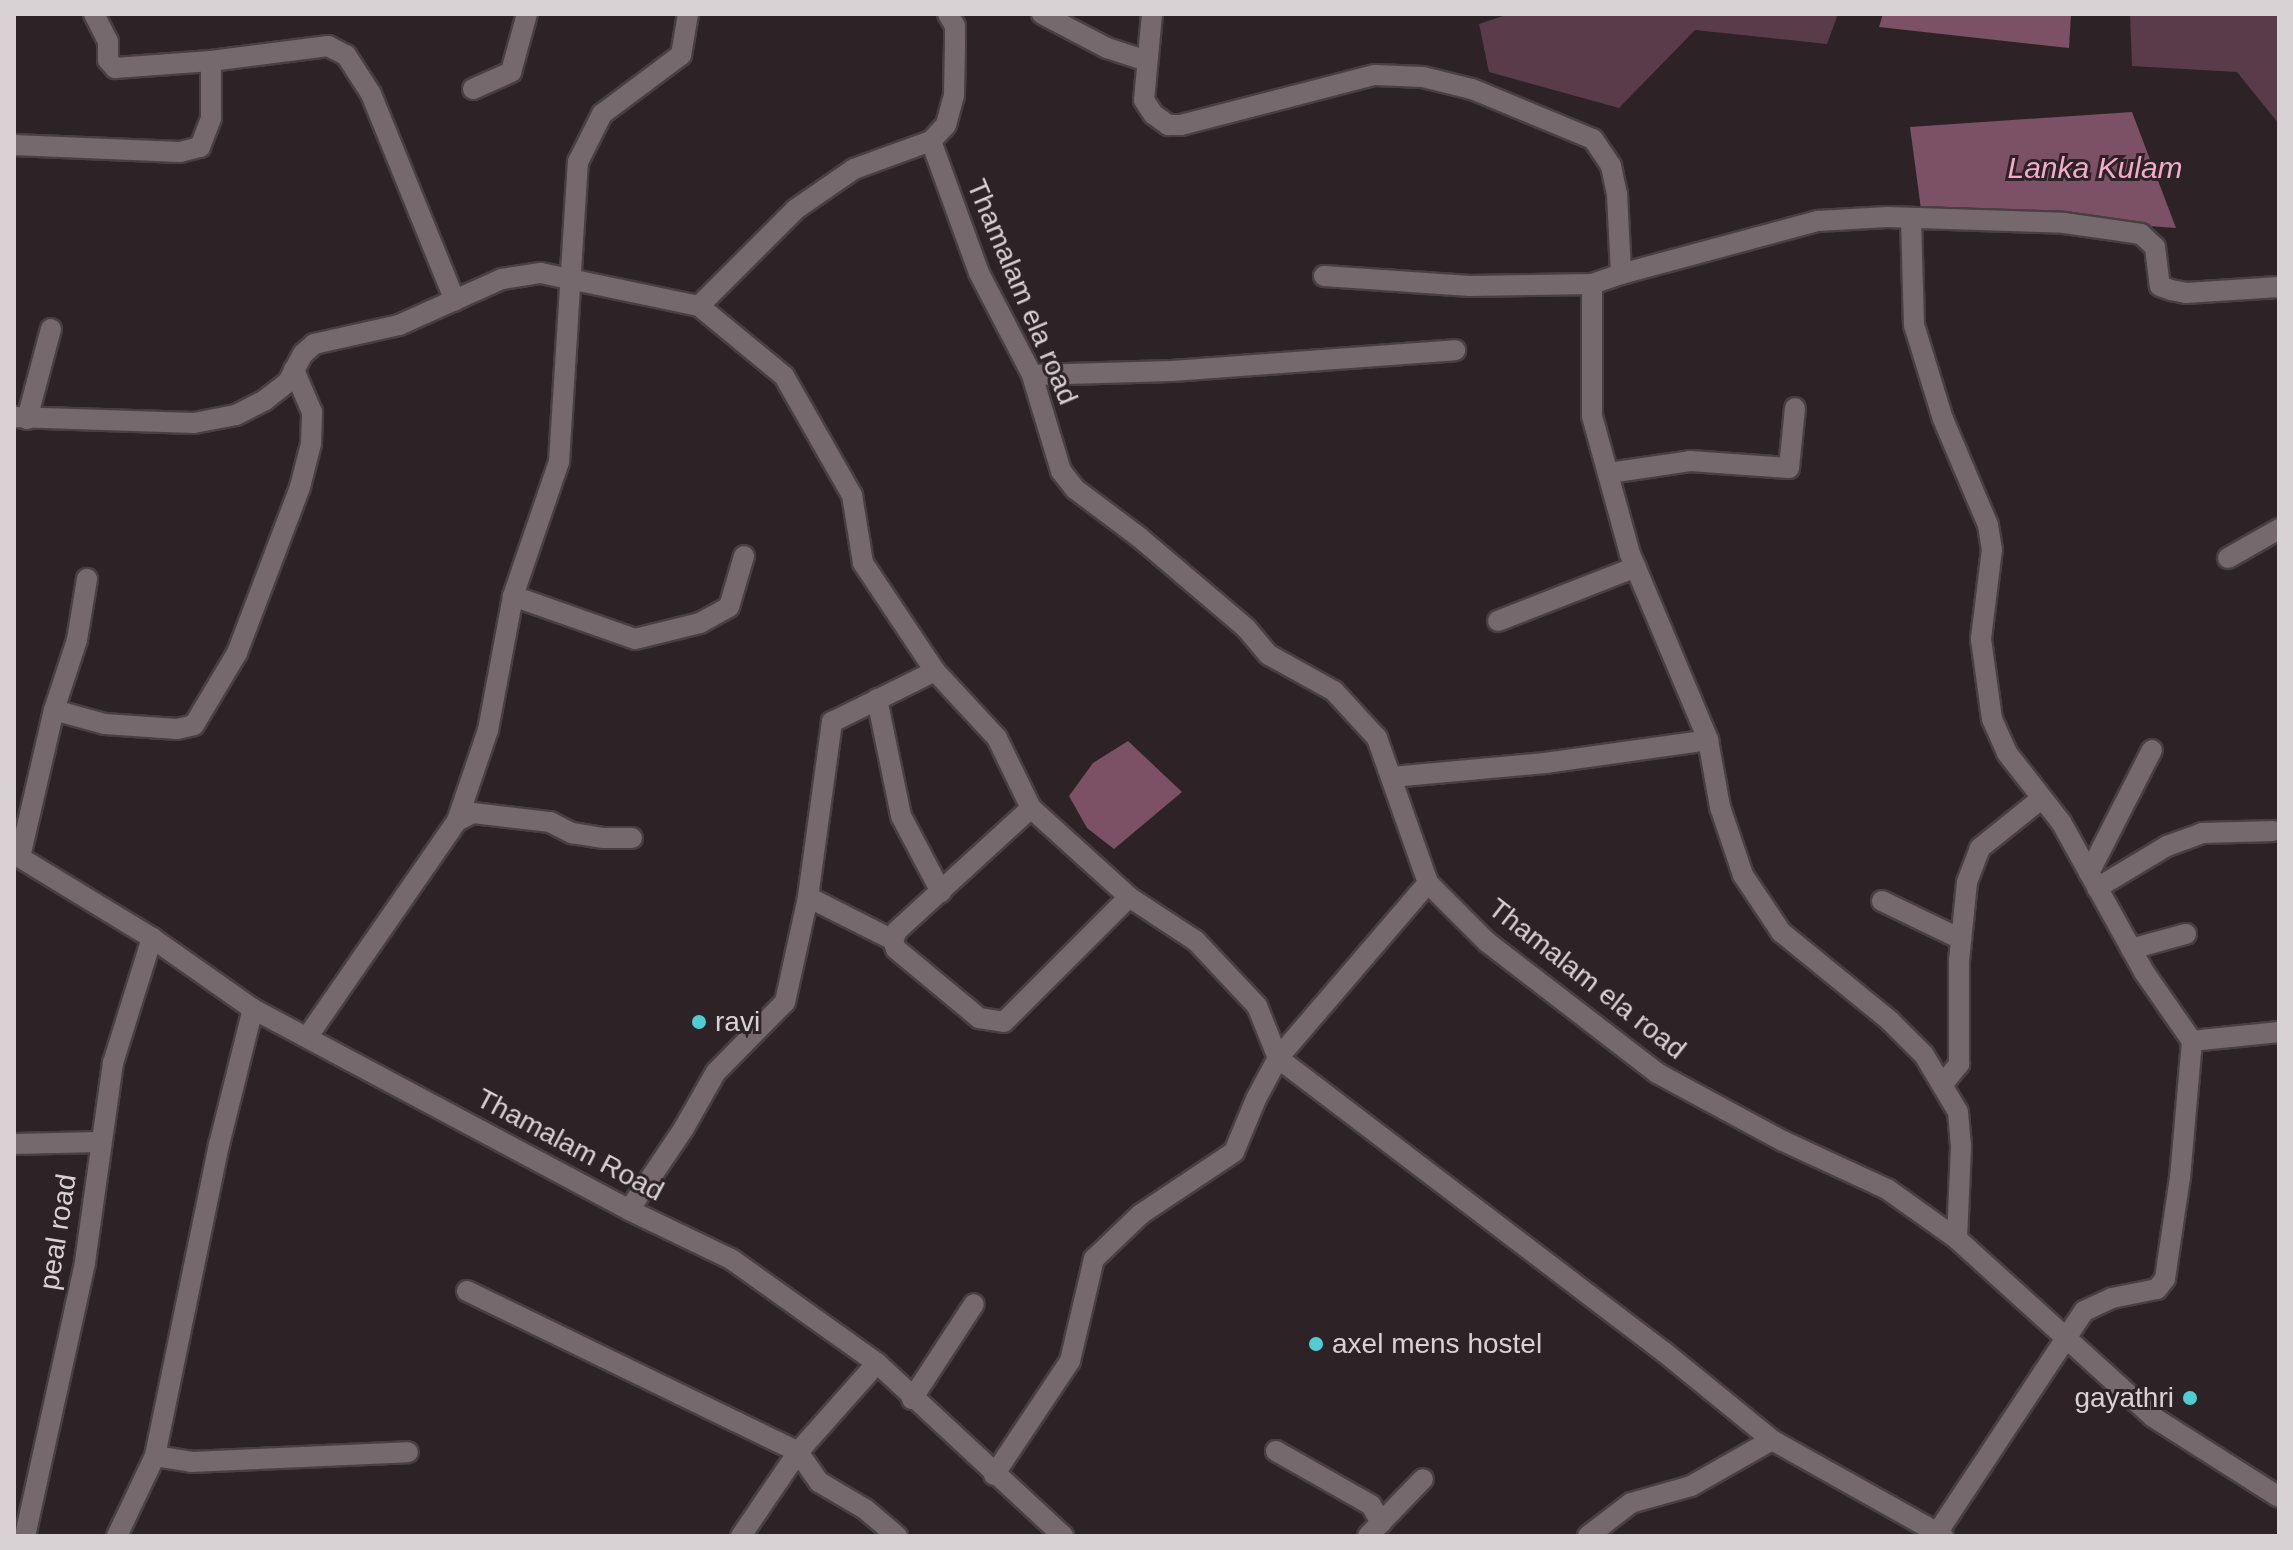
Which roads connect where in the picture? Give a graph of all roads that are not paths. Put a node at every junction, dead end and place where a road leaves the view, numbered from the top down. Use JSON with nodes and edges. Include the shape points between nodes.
{"nodes":[{"id":1,"x":94,"y":14,"type":"edge"},
{"id":2,"x":527,"y":14,"type":"edge"},
{"id":3,"x":688,"y":14,"type":"edge"},
{"id":4,"x":948,"y":14,"type":"edge"},
{"id":5,"x":1042,"y":14,"type":"edge"},
{"id":6,"x":1152,"y":14,"type":"edge"},
{"id":7,"x":211,"y":61,"type":"junction"},
{"id":8,"x":1147,"y":61,"type":"junction"},
{"id":9,"x":473,"y":89,"type":"dead end"},
{"id":10,"x":931,"y":141,"type":"junction"},
{"id":11,"x":14,"y":145,"type":"edge"},
{"id":12,"x":1911,"y":218,"type":"junction"},
{"id":13,"x":1621,"y":274,"type":"junction"},
{"id":14,"x":1324,"y":276,"type":"dead end"},
{"id":15,"x":568,"y":277,"type":"junction"},
{"id":16,"x":1592,"y":284,"type":"junction"},
{"id":17,"x":2279,"y":287,"type":"edge"},
{"id":18,"x":455,"y":301,"type":"junction"},
{"id":19,"x":699,"y":306,"type":"junction"},
{"id":20,"x":51,"y":329,"type":"dead end"},
{"id":21,"x":1455,"y":350,"type":"dead end"},
{"id":22,"x":294,"y":370,"type":"junction"},
{"id":23,"x":1032,"y":375,"type":"junction"},
{"id":24,"x":1795,"y":408,"type":"dead end"},
{"id":25,"x":20,"y":418,"type":"edge"},
{"id":26,"x":1609,"y":473,"type":"junction"},
{"id":27,"x":2279,"y":529,"type":"edge"},
{"id":28,"x":744,"y":556,"type":"dead end"},
{"id":29,"x":2228,"y":558,"type":"dead end"},
{"id":30,"x":1636,"y":567,"type":"junction"},
{"id":31,"x":87,"y":579,"type":"dead end"},
{"id":32,"x":513,"y":596,"type":"junction"},
{"id":33,"x":1498,"y":621,"type":"dead end"},
{"id":34,"x":935,"y":671,"type":"junction"},
{"id":35,"x":877,"y":699,"type":"junction"},
{"id":36,"x":54,"y":710,"type":"junction"},
{"id":37,"x":1708,"y":740,"type":"junction"},
{"id":38,"x":2152,"y":750,"type":"dead end"},
{"id":39,"x":1392,"y":777,"type":"junction"},
{"id":40,"x":2041,"y":799,"type":"junction"},
{"id":41,"x":1031,"y":808,"type":"junction"},
{"id":42,"x":457,"y":821,"type":"junction"},
{"id":43,"x":2273,"y":831,"type":"dead end"},
{"id":44,"x":632,"y":838,"type":"dead end"},
{"id":45,"x":17,"y":855,"type":"edge"},
{"id":46,"x":2093,"y":880,"type":"junction"},
{"id":47,"x":1428,"y":883,"type":"junction"},
{"id":48,"x":941,"y":892,"type":"junction"},
{"id":49,"x":808,"y":897,"type":"junction"},
{"id":50,"x":1129,"y":897,"type":"junction"},
{"id":51,"x":1882,"y":901,"type":"dead end"},
{"id":52,"x":2186,"y":934,"type":"dead end"},
{"id":53,"x":152,"y":938,"type":"junction"},
{"id":54,"x":1961,"y":939,"type":"junction"},
{"id":55,"x":893,"y":940,"type":"junction"},
{"id":56,"x":2131,"y":949,"type":"junction"},
{"id":57,"x":253,"y":1009,"type":"junction"},
{"id":58,"x":2279,"y":1032,"type":"edge"},
{"id":59,"x":308,"y":1036,"type":"junction"},
{"id":60,"x":2192,"y":1041,"type":"junction"},
{"id":61,"x":1278,"y":1058,"type":"junction"},
{"id":62,"x":1943,"y":1084,"type":"junction"},
{"id":63,"x":99,"y":1142,"type":"junction"},
{"id":64,"x":14,"y":1144,"type":"edge"},
{"id":65,"x":629,"y":1210,"type":"junction"},
{"id":66,"x":1957,"y":1239,"type":"junction"},
{"id":67,"x":467,"y":1291,"type":"dead end"},
{"id":68,"x":974,"y":1304,"type":"dead end"},
{"id":69,"x":2066,"y":1342,"type":"junction"},
{"id":70,"x":877,"y":1363,"type":"junction"},
{"id":71,"x":912,"y":1399,"type":"junction"},
{"id":72,"x":1772,"y":1440,"type":"junction"},
{"id":73,"x":1276,"y":1451,"type":"dead end"},
{"id":74,"x":408,"y":1452,"type":"dead end"},
{"id":75,"x":798,"y":1452,"type":"junction"},
{"id":76,"x":155,"y":1456,"type":"junction"},
{"id":77,"x":994,"y":1475,"type":"junction"},
{"id":78,"x":1423,"y":1479,"type":"dead end"},
{"id":79,"x":2279,"y":1497,"type":"edge"},
{"id":80,"x":1374,"y":1529,"type":"edge"},
{"id":81,"x":1938,"y":1535,"type":"edge"},
{"id":82,"x":25,"y":1536,"type":"edge"},
{"id":83,"x":117,"y":1536,"type":"edge"},
{"id":84,"x":741,"y":1536,"type":"edge"},
{"id":85,"x":897,"y":1536,"type":"edge"},
{"id":86,"x":1063,"y":1536,"type":"edge"},
{"id":87,"x":1588,"y":1536,"type":"edge"}],
"edges":[{"from":1,"to":7,"type":"street","via":[[115,68]]},
{"from":2,"to":9,"type":"street","via":[[511,72]]},
{"from":3,"to":15,"type":"street","via":[[681,55],[602,114],[578,162]]},
{"from":4,"to":10,"type":"street","via":[[955,26],[954,95],[946,125]]},
{"from":5,"to":8,"type":"street","via":[[1107,48]]},
{"from":6,"to":8,"type":"street"},
{"from":7,"to":11,"type":"street","via":[[211,118],[200,147],[180,152]]},
{"from":7,"to":18,"type":"street","via":[[310,46],[328,46],[346,55],[371,94],[399,156]]},
{"from":8,"to":13,"type":"street","via":[[1144,100],[1168,125],[1375,75],[1423,77],[1472,89],[1593,139],[1611,166],[1617,194]]},
{"from":10,"to":19,"type":"street","via":[[854,169],[796,209]]},
{"from":10,"to":23,"type":"street","name":"Thamalam ela road","via":[[979,273]]},
{"from":12,"to":13,"type":"street","via":[[1818,221]]},
{"from":12,"to":17,"type":"street","via":[[2064,223],[2141,234],[2155,247],[2160,286],[2186,293]]},
{"from":12,"to":40,"type":"street","via":[[1914,325],[1943,419],[1988,525],[1992,549],[1981,639],[1992,719],[2007,753]]},
{"from":13,"to":16,"type":"street"},
{"from":14,"to":16,"type":"street","via":[[1470,286]]},
{"from":15,"to":18,"type":"street","via":[[541,273],[502,279]]},
{"from":15,"to":19,"type":"street"},
{"from":15,"to":32,"type":"street","via":[[559,462]]},
{"from":16,"to":26,"type":"street","via":[[1592,416]]},
{"from":18,"to":22,"type":"street","via":[[399,325],[314,344]]},
{"from":19,"to":34,"type":"street","via":[[784,376],[852,495],[863,563]]},
{"from":20,"to":25,"type":"street"},
{"from":21,"to":23,"type":"street","via":[[1172,371]]},
{"from":22,"to":25,"type":"street","via":[[288,382],[265,400],[236,415],[194,423]]},
{"from":22,"to":36,"type":"street","via":[[312,412],[311,444],[300,487],[237,653],[194,725],[177,729],[105,724]]},
{"from":23,"to":39,"type":"street","name":"Thamalam ela road","via":[[1061,471],[1075,489],[1235,618],[1269,655],[1334,691],[1377,738]]},
{"from":24,"to":26,"type":"street","via":[[1789,468],[1690,461]]},
{"from":26,"to":30,"type":"street"},
{"from":27,"to":29,"type":"street"},
{"from":28,"to":32,"type":"street","via":[[729,607],[700,623],[635,639]]},
{"from":30,"to":33,"type":"street"},
{"from":30,"to":37,"type":"street"},
{"from":31,"to":36,"type":"street","via":[[77,640]]},
{"from":32,"to":42,"type":"street","via":[[488,730]]},
{"from":34,"to":35,"type":"street"},
{"from":34,"to":41,"type":"street","via":[[997,738]]},
{"from":35,"to":48,"type":"street","via":[[901,816]]},
{"from":35,"to":49,"type":"street","via":[[832,722]]},
{"from":36,"to":45,"type":"street"},
{"from":37,"to":39,"type":"street"},
{"from":37,"to":62,"type":"street","via":[[1720,807],[1743,875],[1781,932],[1890,1021],[1924,1055]]},
{"from":38,"to":46,"type":"street"},
{"from":39,"to":47,"type":"street","name":"Thamalam ela road"},
{"from":40,"to":46,"type":"street","via":[[2061,822]]},
{"from":40,"to":54,"type":"street","via":[[1980,848],[1967,882]]},
{"from":41,"to":48,"type":"street"},
{"from":41,"to":50,"type":"street"},
{"from":42,"to":44,"type":"street","via":[[473,813],[550,822],[572,833]]},
{"from":42,"to":59,"type":"street"},
{"from":43,"to":46,"type":"street","via":[[2202,833]]},
{"from":45,"to":53,"type":"street","name":"Thamalam Road"},
{"from":46,"to":56,"type":"street"},
{"from":47,"to":61,"type":"street"},
{"from":47,"to":66,"type":"street","name":"Thamalam ela road","via":[[1487,942],[1657,1073],[1887,1189]]},
{"from":48,"to":55,"type":"street"},
{"from":49,"to":55,"type":"street"},
{"from":49,"to":65,"type":"street","via":[[785,1002],[716,1072]]},
{"from":50,"to":55,"type":"street","via":[[1004,1022],[979,1018],[896,949]]},
{"from":50,"to":61,"type":"street","via":[[1196,941],[1257,1006]]},
{"from":51,"to":54,"type":"street"},
{"from":52,"to":56,"type":"street"},
{"from":53,"to":57,"type":"street","name":"Thamalam Road"},
{"from":53,"to":63,"type":"street","name":"peal road","via":[[113,1063]]},
{"from":54,"to":62,"type":"street","via":[[1959,1064]]},
{"from":56,"to":60,"type":"street"},
{"from":57,"to":59,"type":"street","name":"Thamalam Road"},
{"from":57,"to":76,"type":"street","via":[[219,1145]]},
{"from":58,"to":60,"type":"street"},
{"from":59,"to":65,"type":"street","name":"Thamalam Road"},
{"from":60,"to":69,"type":"street","via":[[2165,1279],[2157,1289],[2096,1303],[2084,1311]]},
{"from":61,"to":72,"type":"street"},
{"from":61,"to":77,"type":"street","via":[[1234,1152],[1141,1214],[1094,1259],[1070,1361]]},
{"from":62,"to":66,"type":"street","via":[[1958,1112]]},
{"from":63,"to":64,"type":"street"},
{"from":63,"to":82,"type":"street","name":"peal road","via":[[85,1262]]},
{"from":65,"to":70,"type":"street","name":"Thamalam Road","via":[[731,1259]]},
{"from":66,"to":69,"type":"street","name":"Thamalam ela road"},
{"from":67,"to":75,"type":"street"},
{"from":68,"to":71,"type":"street"},
{"from":69,"to":79,"type":"street","name":"Thamalam ela road","via":[[2153,1417]]},
{"from":69,"to":81,"type":"street"},
{"from":70,"to":71,"type":"street","name":"Thamalam Road"},
{"from":70,"to":75,"type":"street"},
{"from":71,"to":77,"type":"street","name":"Thamalam Road"},
{"from":72,"to":81,"type":"street"},
{"from":72,"to":87,"type":"street","via":[[1691,1486],[1631,1503]]},
{"from":73,"to":80,"type":"street","via":[[1371,1505]]},
{"from":74,"to":76,"type":"street","via":[[191,1462]]},
{"from":75,"to":84,"type":"street"},
{"from":75,"to":85,"type":"street","via":[[819,1482]]},
{"from":76,"to":83,"type":"street"},
{"from":77,"to":86,"type":"street","name":"Thamalam Road"},
{"from":78,"to":80,"type":"street"}]}
